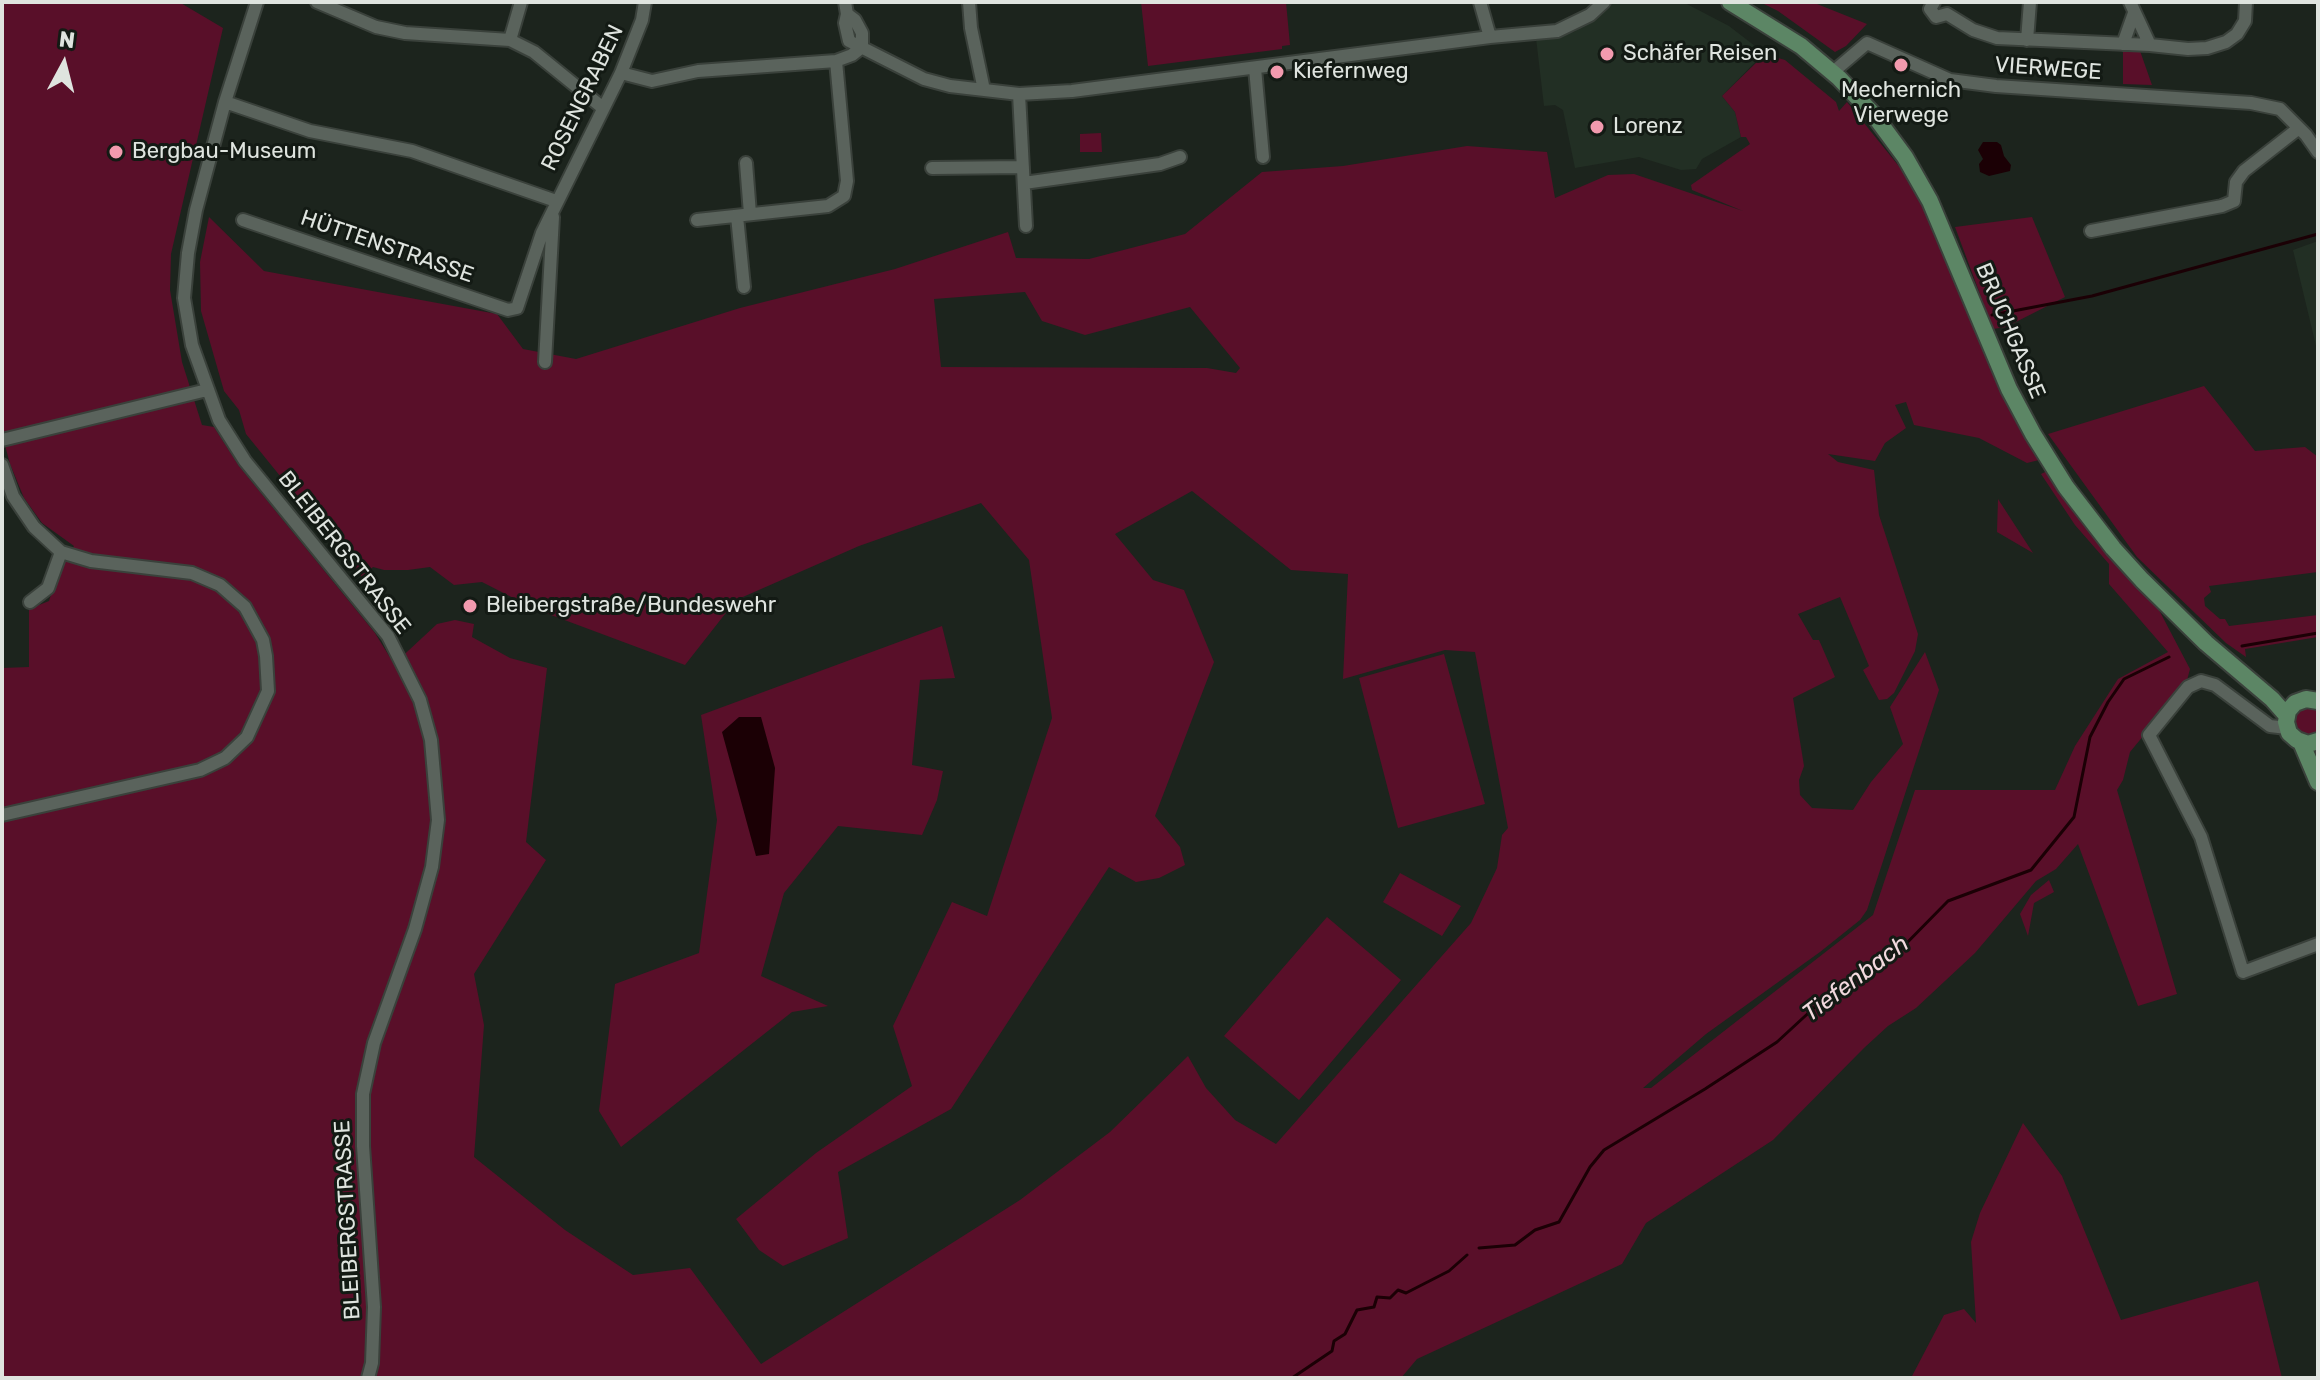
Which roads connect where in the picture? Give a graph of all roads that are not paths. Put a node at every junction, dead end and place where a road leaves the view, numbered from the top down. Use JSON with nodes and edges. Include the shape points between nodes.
{"nodes":[{"id":1,"x":257,"y":2,"type":"edge"},
{"id":2,"x":317,"y":2,"type":"edge"},
{"id":3,"x":521,"y":2,"type":"edge"},
{"id":4,"x":645,"y":2,"type":"edge"},
{"id":5,"x":969,"y":2,"type":"edge"},
{"id":6,"x":1480,"y":2,"type":"edge"},
{"id":7,"x":1604,"y":2,"type":"edge"},
{"id":8,"x":1730,"y":2,"type":"edge"},
{"id":9,"x":1934,"y":2,"type":"edge"},
{"id":10,"x":2030,"y":2,"type":"edge"},
{"id":11,"x":2246,"y":2,"type":"edge"},
{"id":12,"x":2132,"y":7,"type":"edge"},
{"id":13,"x":846,"y":8,"type":"edge"},
{"id":14,"x":1946,"y":8,"type":"edge"},
{"id":15,"x":1490,"y":37,"type":"junction"},
{"id":16,"x":510,"y":40,"type":"junction"},
{"id":17,"x":2027,"y":40,"type":"junction"},
{"id":18,"x":2123,"y":44,"type":"junction"},
{"id":19,"x":2146,"y":45,"type":"junction"},
{"id":20,"x":862,"y":47,"type":"junction"},
{"id":21,"x":836,"y":61,"type":"junction"},
{"id":22,"x":1255,"y":68,"type":"junction"},
{"id":23,"x":1833,"y":72,"type":"junction"},
{"id":24,"x":621,"y":73,"type":"junction"},
{"id":25,"x":984,"y":90,"type":"junction"},
{"id":26,"x":1019,"y":94,"type":"junction"},
{"id":27,"x":225,"y":102,"type":"junction"},
{"id":28,"x":603,"y":108,"type":"junction"},
{"id":29,"x":2299,"y":128,"type":"junction"},
{"id":30,"x":2318,"y":152,"type":"edge"},
{"id":31,"x":1180,"y":157,"type":"dead end"},
{"id":32,"x":1263,"y":157,"type":"dead end"},
{"id":33,"x":746,"y":163,"type":"dead end"},
{"id":34,"x":1023,"y":167,"type":"junction"},
{"id":35,"x":932,"y":168,"type":"dead end"},
{"id":36,"x":1024,"y":183,"type":"junction"},
{"id":37,"x":555,"y":206,"type":"junction"},
{"id":38,"x":743,"y":215,"type":"junction"},
{"id":39,"x":243,"y":220,"type":"dead end"},
{"id":40,"x":697,"y":220,"type":"dead end"},
{"id":41,"x":1026,"y":226,"type":"dead end"},
{"id":42,"x":2091,"y":231,"type":"dead end"},
{"id":43,"x":744,"y":287,"type":"dead end"},
{"id":44,"x":517,"y":308,"type":"joint"},
{"id":45,"x":545,"y":362,"type":"dead end"},
{"id":46,"x":207,"y":390,"type":"junction"},
{"id":47,"x":2,"y":440,"type":"edge"},
{"id":48,"x":2,"y":465,"type":"edge"},
{"id":49,"x":61,"y":552,"type":"junction"},
{"id":50,"x":30,"y":602,"type":"dead end"},
{"id":51,"x":2253,"y":681,"type":"junction"},
{"id":52,"x":2318,"y":700,"type":"edge"},
{"id":53,"x":2298,"y":702,"type":"junction"},
{"id":54,"x":2287,"y":722,"type":"junction"},
{"id":55,"x":2301,"y":742,"type":"junction"},
{"id":56,"x":2318,"y":742,"type":"edge"},
{"id":57,"x":2317,"y":781,"type":"edge"},
{"id":58,"x":2,"y":815,"type":"edge"},
{"id":59,"x":2318,"y":944,"type":"edge"},
{"id":60,"x":368,"y":1378,"type":"edge"}],
"edges":[{"from":1,"to":27,"type":"street","name":"BLEIBERGSTRASSE"},
{"from":2,"to":16,"type":"street","via":[[405,33]]},
{"from":3,"to":16,"type":"street"},
{"from":4,"to":24,"type":"street","name":"ROSENGRABEN"},
{"from":5,"to":25,"type":"street"},
{"from":6,"to":15,"type":"street"},
{"from":7,"to":15,"type":"street","via":[[1557,31]]},
{"from":8,"to":23,"type":"main road","name":"BRUCHGASSE"},
{"from":9,"to":14,"type":"street","via":[[1932,14],[1941,18]]},
{"from":10,"to":17,"type":"street"},
{"from":11,"to":19,"type":"street","via":[[2245,21],[2226,42],[2188,49]]},
{"from":12,"to":18,"type":"street"},
{"from":12,"to":19,"type":"street"},
{"from":13,"to":20,"type":"street","via":[[849,41]]},
{"from":14,"to":17,"type":"street","via":[[1973,30]]},
{"from":15,"to":22,"type":"street"},
{"from":16,"to":28,"type":"street","via":[[534,52]]},
{"from":17,"to":18,"type":"street"},
{"from":18,"to":19,"type":"street"},
{"from":20,"to":21,"type":"street"},
{"from":20,"to":25,"type":"street","via":[[924,79]]},
{"from":21,"to":24,"type":"street","via":[[698,71],[652,81]]},
{"from":21,"to":38,"type":"street","via":[[844,196],[828,206]]},
{"from":22,"to":26,"type":"street"},
{"from":22,"to":32,"type":"street"},
{"from":23,"to":29,"type":"street","name":"VIERWEGE","via":[[1867,43],[1950,80],[2217,100],[2280,109]]},
{"from":23,"to":51,"type":"main road","name":"BRUCHGASSE","via":[[1874,115],[1914,172],[2009,389],[2066,487],[2142,580]]},
{"from":24,"to":28,"type":"street","name":"ROSENGRABEN"},
{"from":25,"to":26,"type":"street"},
{"from":26,"to":34,"type":"street"},
{"from":27,"to":37,"type":"street","via":[[310,131],[412,151]]},
{"from":27,"to":46,"type":"street","name":"BLEIBERGSTRASSE","via":[[196,210],[184,298]]},
{"from":28,"to":37,"type":"street","name":"ROSENGRABEN"},
{"from":29,"to":30,"type":"street"},
{"from":29,"to":42,"type":"street","via":[[2244,171],[2236,182],[2234,201]]},
{"from":31,"to":36,"type":"street"},
{"from":33,"to":38,"type":"street"},
{"from":34,"to":35,"type":"street"},
{"from":34,"to":36,"type":"street"},
{"from":36,"to":41,"type":"street"},
{"from":37,"to":44,"type":"street","name":"ROSENGRABEN"},
{"from":37,"to":45,"type":"street","name":"ROSENGRABEN"},
{"from":38,"to":40,"type":"street"},
{"from":38,"to":43,"type":"street"},
{"from":39,"to":44,"type":"street","name":"HÜTTENSTRASSE","via":[[508,310]]},
{"from":46,"to":47,"type":"street"},
{"from":46,"to":60,"type":"street","name":"BLEIBERGSTRASSE","via":[[245,461],[388,636],[420,700],[431,740],[438,820],[432,867],[374,1043],[363,1094],[374,1307]]},
{"from":48,"to":49,"type":"street","via":[[13,496],[34,527]]},
{"from":49,"to":50,"type":"street","via":[[48,588]]},
{"from":49,"to":58,"type":"street","via":[[91,561],[192,573],[220,585],[245,607],[263,640],[268,691],[247,737],[225,758],[200,770]]},
{"from":51,"to":53,"type":"main road","name":"BRUCHGASSE"},
{"from":51,"to":54,"type":"main road","name":"BRUCHGASSE"},
{"from":52,"to":53,"type":"main road"},
{"from":53,"to":54,"type":"main road"},
{"from":54,"to":55,"type":"main road","name":"BRUCHGASSE"},
{"from":54,"to":59,"type":"street","via":[[2267,724],[2215,685],[2201,681],[2188,687],[2149,735],[2201,837],[2243,972]]},
{"from":55,"to":56,"type":"main road"},
{"from":55,"to":57,"type":"main road"},
{"from":56,"to":57,"type":"main road"}]}
